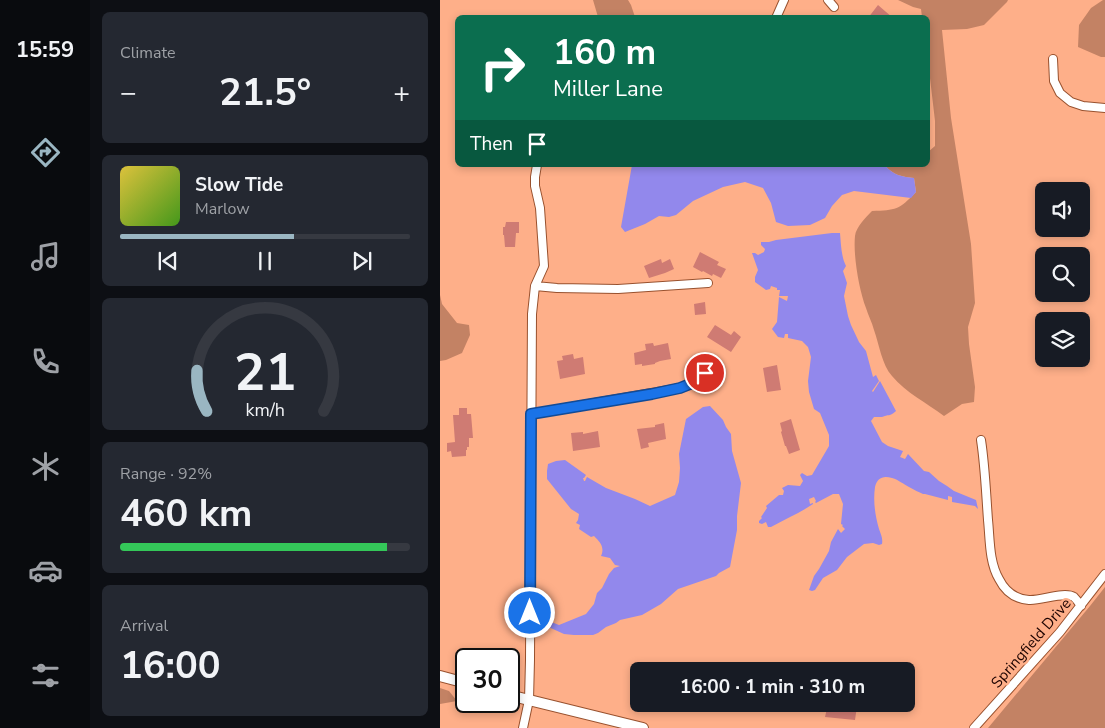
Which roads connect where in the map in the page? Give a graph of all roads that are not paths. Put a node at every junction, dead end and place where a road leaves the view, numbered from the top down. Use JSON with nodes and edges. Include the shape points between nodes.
{"nodes":[{"id":1,"x":784,"y":0,"type":"edge"},
{"id":2,"x":828,"y":0,"type":"edge"},
{"id":3,"x":834,"y":7,"type":"dead end"},
{"id":4,"x":777,"y":15,"type":"edge"},
{"id":5,"x":1053,"y":59,"type":"dead end"},
{"id":6,"x":1105,"y":108,"type":"edge"},
{"id":7,"x":537,"y":167,"type":"edge"},
{"id":8,"x":708,"y":283,"type":"dead end"},
{"id":9,"x":535,"y":286,"type":"junction"},
{"id":10,"x":705,"y":373,"type":"dead end"},
{"id":11,"x":531,"y":414,"type":"junction"},
{"id":12,"x":981,"y":440,"type":"dead end"},
{"id":13,"x":1105,"y":574,"type":"edge"},
{"id":14,"x":1081,"y":606,"type":"junction"},
{"id":15,"x":440,"y":676,"type":"edge"},
{"id":16,"x":455,"y":680,"type":"edge"},
{"id":17,"x":520,"y":698,"type":"edge"},
{"id":18,"x":529,"y":700,"type":"junction"},
{"id":19,"x":523,"y":728,"type":"edge"},
{"id":20,"x":643,"y":728,"type":"edge"},
{"id":21,"x":974,"y":728,"type":"edge"}],
"edges":[{"from":1,"to":4,"type":"street"},
{"from":2,"to":3,"type":"street"},
{"from":5,"to":6,"type":"street","via":[[1054,81],[1060,94],[1083,106]]},
{"from":7,"to":9,"type":"street","via":[[535,186],[540,208],[544,266]]},
{"from":8,"to":9,"type":"street","via":[[618,290]]},
{"from":9,"to":11,"type":"street"},
{"from":10,"to":11,"type":"street","via":[[695,382],[680,388]]},
{"from":11,"to":18,"type":"street"},
{"from":12,"to":14,"type":"street","via":[[990,544],[998,578],[1015,597],[1036,600],[1067,595],[1074,597]]},
{"from":13,"to":14,"type":"street","name":"Springfield Drive"},
{"from":14,"to":21,"type":"street","name":"Springfield Drive"},
{"from":15,"to":16,"type":"main road"},
{"from":17,"to":18,"type":"main road"},
{"from":18,"to":19,"type":"street"},
{"from":18,"to":20,"type":"main road"}]}
